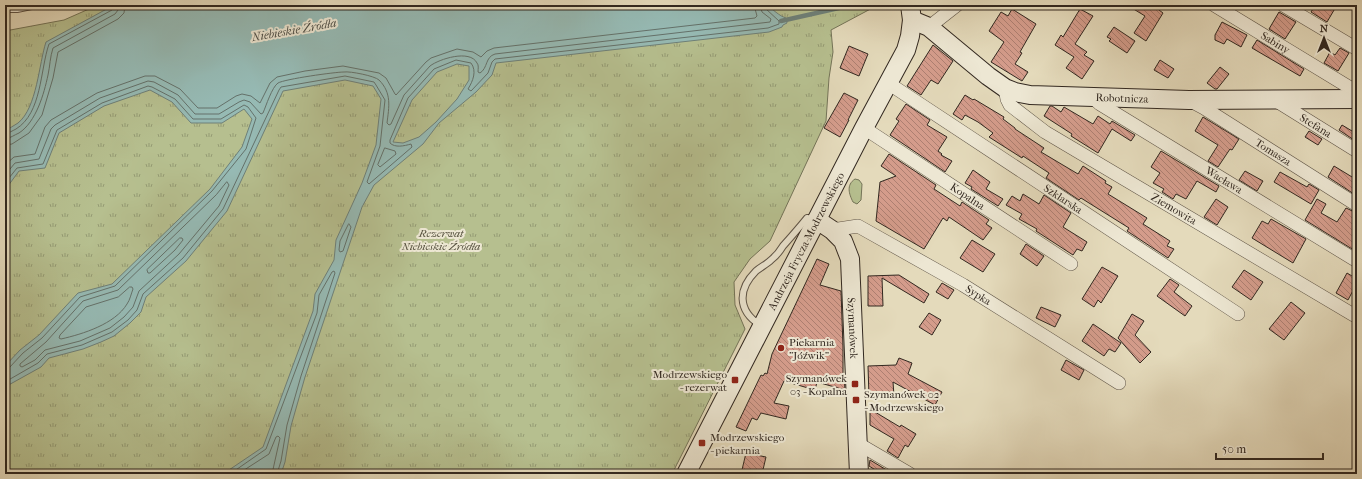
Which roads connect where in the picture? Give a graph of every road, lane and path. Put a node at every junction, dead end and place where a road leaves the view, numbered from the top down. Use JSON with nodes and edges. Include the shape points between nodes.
{"nodes":[{"id":1,"x":36,"y":5,"type":"edge"},
{"id":2,"x":957,"y":5,"type":"edge"},
{"id":3,"x":1214,"y":5,"type":"edge"},
{"id":4,"x":1283,"y":5,"type":"edge"},
{"id":5,"x":5,"y":9,"type":"edge"},
{"id":6,"x":911,"y":12,"type":"edge"},
{"id":7,"x":929,"y":27,"type":"junction"},
{"id":8,"x":1357,"y":49,"type":"edge"},
{"id":9,"x":888,"y":83,"type":"junction"},
{"id":10,"x":1005,"y":88,"type":"junction"},
{"id":11,"x":1357,"y":92,"type":"edge"},
{"id":12,"x":1092,"y":97,"type":"junction"},
{"id":13,"x":1357,"y":99,"type":"edge"},
{"id":14,"x":1189,"y":100,"type":"junction"},
{"id":15,"x":1275,"y":100,"type":"junction"},
{"id":16,"x":864,"y":128,"type":"junction"},
{"id":17,"x":1357,"y":151,"type":"edge"},
{"id":18,"x":1357,"y":205,"type":"edge"},
{"id":19,"x":817,"y":220,"type":"junction"},
{"id":20,"x":832,"y":230,"type":"junction"},
{"id":21,"x":1357,"y":260,"type":"edge"},
{"id":22,"x":1071,"y":264,"type":"dead end"},
{"id":23,"x":1238,"y":314,"type":"dead end"},
{"id":24,"x":1357,"y":317,"type":"edge"},
{"id":25,"x":762,"y":326,"type":"junction"},
{"id":26,"x":1119,"y":383,"type":"dead end"},
{"id":27,"x":857,"y":443,"type":"junction"},
{"id":28,"x":686,"y":474,"type":"edge"},
{"id":29,"x":859,"y":474,"type":"edge"},
{"id":30,"x":910,"y":474,"type":"edge"}],
"edges":[{"from":1,"to":5,"type":"lane"},
{"from":2,"to":7,"type":"street"},
{"from":3,"to":11,"type":"street","name":"Sabiny"},
{"from":4,"to":8,"type":"street"},
{"from":6,"to":7,"type":"street","name":"Robotnicza"},
{"from":6,"to":9,"type":"street","name":"Andrzeja Frycza-Modrzewskiego","via":[[910,36],[906,50]]},
{"from":7,"to":10,"type":"street","name":"Robotnicza"},
{"from":9,"to":16,"type":"street","name":"Andrzeja Frycza-Modrzewskiego"},
{"from":9,"to":23,"type":"street","name":"Szklarska"},
{"from":10,"to":12,"type":"street","name":"Robotnicza","via":[[1030,95]]},
{"from":10,"to":24,"type":"street","name":"Ziemowita","via":[[1010,105],[1045,132]]},
{"from":12,"to":14,"type":"street","name":"Robotnicza"},
{"from":12,"to":21,"type":"street","name":"Wacława"},
{"from":13,"to":15,"type":"street","name":"Robotnicza"},
{"from":14,"to":15,"type":"street","name":"Robotnicza"},
{"from":14,"to":18,"type":"street","name":"Tomasza"},
{"from":15,"to":17,"type":"street","name":"Stefana"},
{"from":16,"to":19,"type":"street","name":"Andrzeja Frycza-Modrzewskiego"},
{"from":16,"to":22,"type":"street","name":"Kopalna"},
{"from":19,"to":20,"type":"street","name":"Szymanówek"},
{"from":19,"to":25,"type":"street","name":"Andrzeja Frycza-Modrzewskiego"},
{"from":19,"to":25,"type":"lane","via":[[808,218],[772,260],[757,270],[745,285],[742,302],[747,313]]},
{"from":20,"to":26,"type":"street","name":"Sypka","via":[[858,226],[963,285]]},
{"from":20,"to":27,"type":"street","name":"Szymanówek","via":[[843,241],[850,259]]},
{"from":25,"to":28,"type":"street","name":"Andrzeja Frycza-Modrzewskiego"},
{"from":27,"to":29,"type":"street","name":"Szymanówek"},
{"from":27,"to":30,"type":"street"}]}
